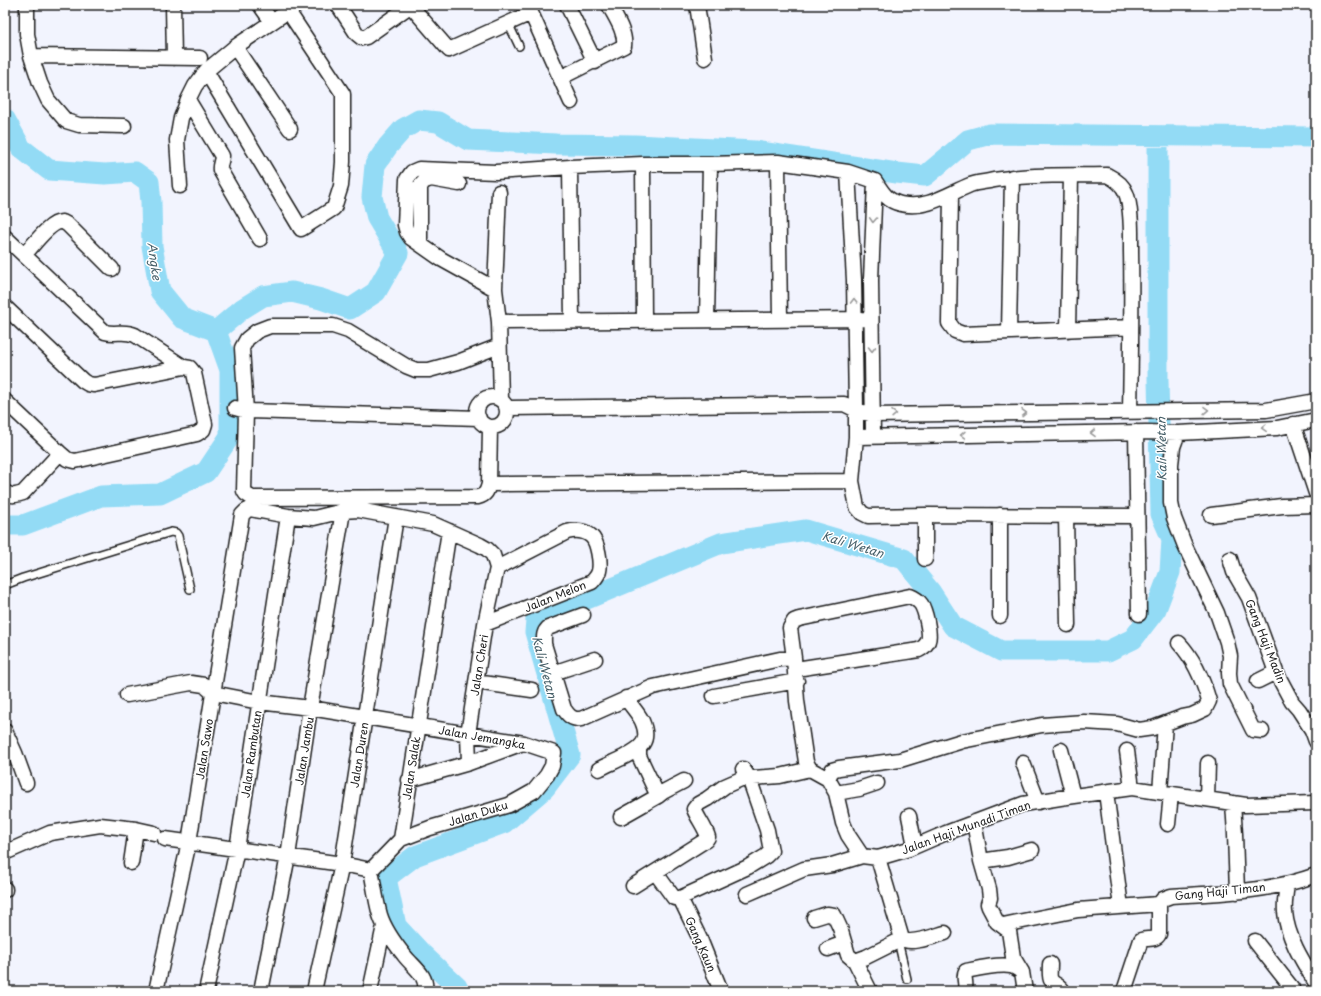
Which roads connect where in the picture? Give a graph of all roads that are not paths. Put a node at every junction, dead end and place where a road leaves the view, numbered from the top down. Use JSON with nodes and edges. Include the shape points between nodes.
{"nodes":[{"id":1,"x":173,"y":5,"type":"edge"},
{"id":2,"x":260,"y":5,"type":"edge"},
{"id":3,"x":338,"y":5,"type":"edge"},
{"id":4,"x":411,"y":5,"type":"edge"},
{"id":5,"x":567,"y":5,"type":"edge"},
{"id":6,"x":609,"y":5,"type":"edge"},
{"id":7,"x":697,"y":5,"type":"edge"},
{"id":8,"x":29,"y":7,"type":"edge"},
{"id":9,"x":293,"y":8,"type":"edge"},
{"id":10,"x":529,"y":9,"type":"edge"},
{"id":11,"x":272,"y":22,"type":"junction"},
{"id":12,"x":508,"y":23,"type":"junction"},
{"id":13,"x":519,"y":46,"type":"dead end"},
{"id":14,"x":235,"y":47,"type":"junction"},
{"id":15,"x":31,"y":56,"type":"junction"},
{"id":16,"x":174,"y":58,"type":"junction"},
{"id":17,"x":705,"y":58,"type":"dead end"},
{"id":18,"x":595,"y":62,"type":"junction"},
{"id":19,"x":203,"y":64,"type":"junction"},
{"id":20,"x":560,"y":78,"type":"junction"},
{"id":21,"x":188,"y":100,"type":"junction"},
{"id":22,"x":571,"y":102,"type":"dead end"},
{"id":23,"x":124,"y":126,"type":"dead end"},
{"id":24,"x":290,"y":129,"type":"dead end"},
{"id":25,"x":778,"y":162,"type":"junction"},
{"id":26,"x":643,"y":164,"type":"junction"},
{"id":27,"x":710,"y":164,"type":"junction"},
{"id":28,"x":570,"y":166,"type":"junction"},
{"id":29,"x":848,"y":172,"type":"junction"},
{"id":30,"x":1071,"y":176,"type":"junction"},
{"id":31,"x":1012,"y":177,"type":"junction"},
{"id":32,"x":875,"y":181,"type":"junction"},
{"id":33,"x":459,"y":184,"type":"dead end"},
{"id":34,"x":180,"y":186,"type":"dead end"},
{"id":35,"x":498,"y":192,"type":"dead end"},
{"id":36,"x":951,"y":195,"type":"junction"},
{"id":37,"x":5,"y":237,"type":"edge"},
{"id":38,"x":260,"y":240,"type":"dead end"},
{"id":39,"x":420,"y":243,"type":"junction"},
{"id":40,"x":24,"y":255,"type":"junction"},
{"id":41,"x":112,"y":269,"type":"dead end"},
{"id":42,"x":495,"y":289,"type":"junction"},
{"id":43,"x":5,"y":306,"type":"edge"},
{"id":44,"x":855,"y":319,"type":"junction"},
{"id":45,"x":871,"y":319,"type":"junction"},
{"id":46,"x":707,"y":320,"type":"junction"},
{"id":47,"x":780,"y":320,"type":"junction"},
{"id":48,"x":572,"y":321,"type":"junction"},
{"id":49,"x":644,"y":321,"type":"junction"},
{"id":50,"x":499,"y":322,"type":"junction"},
{"id":51,"x":1131,"y":327,"type":"junction"},
{"id":52,"x":1068,"y":330,"type":"junction"},
{"id":53,"x":1009,"y":332,"type":"junction"},
{"id":54,"x":499,"y":346,"type":"junction"},
{"id":55,"x":184,"y":367,"type":"junction"},
{"id":56,"x":5,"y":401,"type":"edge"},
{"id":57,"x":1316,"y":401,"type":"edge"},
{"id":58,"x":504,"y":404,"type":"junction"},
{"id":59,"x":240,"y":409,"type":"junction"},
{"id":60,"x":856,"y":410,"type":"junction"},
{"id":61,"x":1135,"y":411,"type":"junction"},
{"id":62,"x":1111,"y":412,"type":"junction"},
{"id":63,"x":873,"y":415,"type":"junction"},
{"id":64,"x":479,"y":418,"type":"junction"},
{"id":65,"x":1316,"y":420,"type":"edge"},
{"id":66,"x":1293,"y":424,"type":"junction"},
{"id":67,"x":490,"y":427,"type":"junction"},
{"id":68,"x":1141,"y":432,"type":"junction"},
{"id":69,"x":1113,"y":433,"type":"junction"},
{"id":70,"x":1174,"y":433,"type":"junction"},
{"id":71,"x":873,"y":436,"type":"junction"},
{"id":72,"x":856,"y":437,"type":"junction"},
{"id":73,"x":60,"y":454,"type":"junction"},
{"id":74,"x":852,"y":481,"type":"junction"},
{"id":75,"x":489,"y":484,"type":"junction"},
{"id":76,"x":5,"y":492,"type":"edge"},
{"id":77,"x":1316,"y":493,"type":"edge"},
{"id":78,"x":1316,"y":505,"type":"edge"},
{"id":79,"x":343,"y":511,"type":"junction"},
{"id":80,"x":925,"y":515,"type":"junction"},
{"id":81,"x":1000,"y":515,"type":"junction"},
{"id":82,"x":1210,"y":515,"type":"dead end"},
{"id":83,"x":288,"y":516,"type":"junction"},
{"id":84,"x":1066,"y":516,"type":"junction"},
{"id":85,"x":1137,"y":516,"type":"junction"},
{"id":86,"x":396,"y":518,"type":"junction"},
{"id":87,"x":449,"y":531,"type":"junction"},
{"id":88,"x":925,"y":559,"type":"dead end"},
{"id":89,"x":1230,"y":559,"type":"dead end"},
{"id":90,"x":497,"y":568,"type":"junction"},
{"id":91,"x":5,"y":585,"type":"edge"},
{"id":92,"x":190,"y":589,"type":"dead end"},
{"id":93,"x":1139,"y":614,"type":"dead end"},
{"id":94,"x":583,"y":615,"type":"dead end"},
{"id":95,"x":1000,"y":616,"type":"dead end"},
{"id":96,"x":485,"y":624,"type":"junction"},
{"id":97,"x":1068,"y":626,"type":"dead end"},
{"id":98,"x":1179,"y":643,"type":"dead end"},
{"id":99,"x":596,"y":659,"type":"dead end"},
{"id":100,"x":796,"y":669,"type":"junction"},
{"id":101,"x":553,"y":672,"type":"junction"},
{"id":102,"x":1276,"y":672,"type":"junction"},
{"id":103,"x":1258,"y":681,"type":"dead end"},
{"id":104,"x":476,"y":682,"type":"junction"},
{"id":105,"x":532,"y":690,"type":"dead end"},
{"id":106,"x":213,"y":693,"type":"junction"},
{"id":107,"x":127,"y":695,"type":"dead end"},
{"id":108,"x":714,"y":696,"type":"dead end"},
{"id":109,"x":626,"y":698,"type":"junction"},
{"id":110,"x":259,"y":702,"type":"junction"},
{"id":111,"x":310,"y":708,"type":"junction"},
{"id":112,"x":365,"y":717,"type":"junction"},
{"id":113,"x":1165,"y":724,"type":"junction"},
{"id":114,"x":418,"y":726,"type":"junction"},
{"id":115,"x":5,"y":731,"type":"edge"},
{"id":116,"x":1262,"y":731,"type":"dead end"},
{"id":117,"x":468,"y":734,"type":"junction"},
{"id":118,"x":1316,"y":741,"type":"edge"},
{"id":119,"x":524,"y":743,"type":"junction"},
{"id":120,"x":639,"y":749,"type":"junction"},
{"id":121,"x":1061,"y":750,"type":"dead end"},
{"id":122,"x":1127,"y":751,"type":"dead end"},
{"id":123,"x":554,"y":753,"type":"joint"},
{"id":124,"x":469,"y":763,"type":"junction"},
{"id":125,"x":1023,"y":763,"type":"dead end"},
{"id":126,"x":1208,"y":763,"type":"dead end"},
{"id":127,"x":599,"y":769,"type":"dead end"},
{"id":128,"x":810,"y":769,"type":"junction"},
{"id":129,"x":746,"y":773,"type":"junction"},
{"id":130,"x":828,"y":779,"type":"junction"},
{"id":131,"x":409,"y":780,"type":"junction"},
{"id":132,"x":684,"y":781,"type":"dead end"},
{"id":133,"x":26,"y":783,"type":"dead end"},
{"id":134,"x":877,"y":783,"type":"dead end"},
{"id":135,"x":1132,"y":788,"type":"junction"},
{"id":136,"x":1106,"y":792,"type":"junction"},
{"id":137,"x":836,"y":793,"type":"junction"},
{"id":138,"x":1165,"y":793,"type":"junction"},
{"id":139,"x":658,"y":796,"type":"junction"},
{"id":140,"x":1072,"y":796,"type":"junction"},
{"id":141,"x":1208,"y":799,"type":"junction"},
{"id":142,"x":1038,"y":802,"type":"junction"},
{"id":143,"x":1233,"y":803,"type":"junction"},
{"id":144,"x":1316,"y":803,"type":"edge"},
{"id":145,"x":909,"y":816,"type":"dead end"},
{"id":146,"x":621,"y":817,"type":"dead end"},
{"id":147,"x":974,"y":822,"type":"junction"},
{"id":148,"x":1168,"y":824,"type":"dead end"},
{"id":149,"x":136,"y":829,"type":"junction"},
{"id":150,"x":401,"y":839,"type":"junction"},
{"id":151,"x":188,"y":842,"type":"junction"},
{"id":152,"x":915,"y":846,"type":"junction"},
{"id":153,"x":237,"y":849,"type":"junction"},
{"id":154,"x":1032,"y":850,"type":"dead end"},
{"id":155,"x":5,"y":851,"type":"edge"},
{"id":156,"x":288,"y":856,"type":"junction"},
{"id":157,"x":862,"y":856,"type":"junction"},
{"id":158,"x":878,"y":858,"type":"junction"},
{"id":159,"x":982,"y":861,"type":"junction"},
{"id":160,"x":131,"y":863,"type":"dead end"},
{"id":161,"x":342,"y":864,"type":"junction"},
{"id":162,"x":371,"y":870,"type":"junction"},
{"id":163,"x":655,"y":872,"type":"junction"},
{"id":164,"x":1316,"y":876,"type":"edge"},
{"id":165,"x":1287,"y":884,"type":"junction"},
{"id":166,"x":633,"y":886,"type":"dead end"},
{"id":167,"x":1237,"y":892,"type":"junction"},
{"id":168,"x":746,"y":894,"type":"dead end"},
{"id":169,"x":680,"y":898,"type":"junction"},
{"id":170,"x":1159,"y":904,"type":"junction"},
{"id":171,"x":1121,"y":907,"type":"junction"},
{"id":172,"x":814,"y":918,"type":"dead end"},
{"id":173,"x":1003,"y":925,"type":"junction"},
{"id":174,"x":384,"y":926,"type":"junction"},
{"id":175,"x":945,"y":933,"type":"dead end"},
{"id":176,"x":900,"y":940,"type":"junction"},
{"id":177,"x":1255,"y":941,"type":"dead end"},
{"id":178,"x":844,"y":942,"type":"junction"},
{"id":179,"x":828,"y":949,"type":"dead end"},
{"id":180,"x":855,"y":961,"type":"junction"},
{"id":181,"x":1050,"y":964,"type":"dead end"},
{"id":182,"x":1019,"y":967,"type":"junction"},
{"id":183,"x":907,"y":979,"type":"dead end"},
{"id":184,"x":1316,"y":983,"type":"edge"},
{"id":185,"x":1293,"y":989,"type":"edge"},
{"id":186,"x":156,"y":991,"type":"edge"},
{"id":187,"x":206,"y":991,"type":"edge"},
{"id":188,"x":261,"y":991,"type":"edge"},
{"id":189,"x":314,"y":991,"type":"edge"},
{"id":190,"x":370,"y":991,"type":"edge"},
{"id":191,"x":424,"y":991,"type":"edge"},
{"id":192,"x":721,"y":991,"type":"edge"},
{"id":193,"x":870,"y":991,"type":"edge"},
{"id":194,"x":964,"y":991,"type":"edge"},
{"id":195,"x":1025,"y":991,"type":"edge"},
{"id":196,"x":1063,"y":991,"type":"edge"},
{"id":197,"x":1124,"y":991,"type":"edge"}],
"edges":[{"from":1,"to":16,"type":"street"},
{"from":2,"to":11,"type":"street"},
{"from":3,"to":4,"type":"street","via":[[362,38]]},
{"from":4,"to":12,"type":"street","via":[[449,50]]},
{"from":5,"to":18,"type":"street"},
{"from":6,"to":18,"type":"street","via":[[623,34],[624,46]]},
{"from":7,"to":17,"type":"street"},
{"from":8,"to":15,"type":"street","via":[[27,34]]},
{"from":9,"to":11,"type":"street"},
{"from":9,"to":19,"type":"street","via":[[343,94],[341,186],[334,208],[302,229]]},
{"from":10,"to":12,"type":"street"},
{"from":10,"to":20,"type":"street"},
{"from":11,"to":14,"type":"street"},
{"from":12,"to":13,"type":"lane"},
{"from":14,"to":19,"type":"street"},
{"from":14,"to":24,"type":"street"},
{"from":15,"to":16,"type":"street"},
{"from":15,"to":23,"type":"street","via":[[48,100],[66,121],[79,125]]},
{"from":16,"to":19,"type":"street"},
{"from":18,"to":20,"type":"street"},
{"from":19,"to":21,"type":"street"},
{"from":20,"to":22,"type":"street"},
{"from":21,"to":34,"type":"street","via":[[177,140]]},
{"from":21,"to":38,"type":"street","via":[[222,156],[220,170]]},
{"from":25,"to":27,"type":"street"},
{"from":25,"to":29,"type":"street"},
{"from":25,"to":47,"type":"street"},
{"from":26,"to":27,"type":"street"},
{"from":26,"to":28,"type":"street"},
{"from":26,"to":49,"type":"street"},
{"from":27,"to":46,"type":"street"},
{"from":28,"to":39,"type":"street","via":[[496,172],[419,169],[412,172],[407,179],[405,225],[411,238]]},
{"from":28,"to":48,"type":"street"},
{"from":29,"to":32,"type":"street"},
{"from":44,"to":29,"type":"street","one_way":true},
{"from":30,"to":31,"type":"street"},
{"from":30,"to":51,"type":"street","via":[[1107,175],[1115,179],[1126,192],[1130,224]]},
{"from":30,"to":52,"type":"street"},
{"from":31,"to":36,"type":"street","via":[[971,184]]},
{"from":31,"to":53,"type":"street"},
{"from":32,"to":36,"type":"street","via":[[889,200],[902,204],[916,205]]},
{"from":32,"to":45,"type":"street","one_way":true,"via":[[870,280]]},
{"from":33,"to":39,"type":"street","via":[[431,179],[420,186]]},
{"from":35,"to":42,"type":"street"},
{"from":36,"to":53,"type":"street","via":[[949,323],[955,331],[963,334]]},
{"from":37,"to":40,"type":"street"},
{"from":39,"to":42,"type":"street","via":[[442,259]]},
{"from":40,"to":41,"type":"street","via":[[49,227],[62,222],[68,224]]},
{"from":40,"to":55,"type":"street","via":[[105,332],[128,332],[135,335]]},
{"from":42,"to":50,"type":"street"},
{"from":43,"to":55,"type":"street","via":[[88,384],[94,385]]},
{"from":44,"to":45,"type":"street"},
{"from":44,"to":47,"type":"street"},
{"from":44,"to":60,"type":"street"},
{"from":45,"to":63,"type":"street","one_way":true},
{"from":46,"to":47,"type":"street"},
{"from":46,"to":49,"type":"street"},
{"from":48,"to":49,"type":"street"},
{"from":48,"to":50,"type":"street"},
{"from":50,"to":54,"type":"street"},
{"from":51,"to":52,"type":"street"},
{"from":51,"to":61,"type":"street"},
{"from":52,"to":53,"type":"street"},
{"from":54,"to":58,"type":"street"},
{"from":54,"to":59,"type":"street","via":[[458,362],[429,370],[416,370],[348,331],[333,326],[270,326],[257,331],[247,339],[242,348]]},
{"from":55,"to":73,"type":"street","via":[[190,368],[194,373],[205,424],[203,430],[197,434],[75,461]]},
{"from":56,"to":73,"type":"street"},
{"from":61,"to":57,"type":"street","one_way":true,"via":[[1266,410]]},
{"from":58,"to":60,"type":"street","via":[[844,404]]},
{"from":58,"to":64,"type":"street","via":[[492,398],[483,401],[478,409]]},
{"from":58,"to":67,"type":"street","via":[[507,414],[505,420],[496,427]]},
{"from":59,"to":64,"type":"street"},
{"from":59,"to":75,"type":"street","via":[[244,491],[252,498],[478,497],[487,492]]},
{"from":60,"to":63,"type":"street"},
{"from":60,"to":72,"type":"street"},
{"from":61,"to":62,"type":"street"},
{"from":63,"to":62,"type":"street","one_way":true},
{"from":62,"to":69,"type":"street"},
{"from":63,"to":71,"type":"street"},
{"from":64,"to":67,"type":"street"},
{"from":65,"to":66,"type":"street"},
{"from":66,"to":70,"type":"street","one_way":true,"via":[[1277,428]]},
{"from":66,"to":77,"type":"street"},
{"from":67,"to":75,"type":"street"},
{"from":68,"to":69,"type":"street"},
{"from":68,"to":70,"type":"street"},
{"from":68,"to":85,"type":"street"},
{"from":69,"to":71,"type":"street","one_way":true},
{"from":70,"to":116,"type":"street","via":[[1171,498],[1174,518],[1217,613],[1227,642],[1230,684],[1253,730]]},
{"from":71,"to":72,"type":"street"},
{"from":72,"to":74,"type":"street"},
{"from":73,"to":76,"type":"street","via":[[23,493],[8,495]]},
{"from":74,"to":75,"type":"street"},
{"from":74,"to":80,"type":"street","via":[[857,507],[868,516]]},
{"from":78,"to":82,"type":"street","via":[[1282,506]]},
{"from":79,"to":83,"type":"street","via":[[314,518]]},
{"from":79,"to":86,"type":"street","via":[[358,510]]},
{"from":79,"to":111,"type":"street","name":"Jalan Jambu"},
{"from":80,"to":81,"type":"street"},
{"from":80,"to":88,"type":"street"},
{"from":81,"to":84,"type":"street"},
{"from":81,"to":95,"type":"street"},
{"from":83,"to":106,"type":"street","name":"Jalan Sawo","via":[[250,509],[242,515]]},
{"from":83,"to":110,"type":"street","name":"Jalan Rambutan"},
{"from":84,"to":85,"type":"street"},
{"from":84,"to":97,"type":"street"},
{"from":85,"to":93,"type":"street"},
{"from":86,"to":87,"type":"street","via":[[433,524]]},
{"from":86,"to":112,"type":"street","name":"Jalan Duren"},
{"from":87,"to":90,"type":"street","via":[[487,549],[493,554]]},
{"from":87,"to":114,"type":"street","name":"Jalan Salak"},
{"from":89,"to":102,"type":"street","name":"Gang Haji Madin","via":[[1234,572],[1249,598]]},
{"from":90,"to":96,"type":"street","name":"Jalan Cheri"},
{"from":90,"to":96,"type":"street","name":"Jalan Melon","via":[[567,532],[576,530],[591,536],[598,548],[600,570],[592,582]]},
{"from":91,"to":92,"type":"lane","via":[[171,532],[178,536]]},
{"from":94,"to":101,"type":"street","via":[[554,625],[545,631],[544,644]]},
{"from":96,"to":104,"type":"street","name":"Jalan Cheri"},
{"from":98,"to":113,"type":"street","via":[[1198,670],[1209,701],[1204,709]]},
{"from":99,"to":101,"type":"street"},
{"from":100,"to":100,"type":"street","via":[[790,628],[798,618],[910,596],[922,605],[929,640],[919,650]]},
{"from":100,"to":108,"type":"street"},
{"from":100,"to":109,"type":"street","via":[[780,658],[652,687]]},
{"from":100,"to":128,"type":"street","via":[[797,701],[804,754]]},
{"from":101,"to":109,"type":"street","via":[[564,709],[573,719],[581,719]]},
{"from":102,"to":103,"type":"street"},
{"from":102,"to":118,"type":"street","name":"Gang Haji Madin","via":[[1292,702],[1312,730]]},
{"from":104,"to":105,"type":"street"},
{"from":104,"to":117,"type":"street","name":"Jalan Cheri"},
{"from":106,"to":107,"type":"street","name":"Jalan Jemangka","via":[[204,685],[191,683]]},
{"from":106,"to":110,"type":"street","name":"Jalan Jemangka"},
{"from":106,"to":151,"type":"street","name":"Jalan Sawo"},
{"from":109,"to":120,"type":"street","via":[[644,728],[646,736]]},
{"from":110,"to":111,"type":"street","name":"Jalan Jemangka"},
{"from":110,"to":153,"type":"street","name":"Jalan Rambutan"},
{"from":111,"to":112,"type":"street","name":"Jalan Jemangka"},
{"from":111,"to":156,"type":"street","name":"Jalan Jambu"},
{"from":112,"to":114,"type":"street","name":"Jalan Jemangka"},
{"from":112,"to":161,"type":"street","name":"Jalan Duren"},
{"from":113,"to":130,"type":"street","via":[[1140,730],[1117,724],[1084,722],[1042,726],[962,741],[900,760],[839,768],[832,770]]},
{"from":113,"to":138,"type":"street"},
{"from":114,"to":117,"type":"street","name":"Jalan Jemangka"},
{"from":114,"to":131,"type":"street","name":"Jalan Salak"},
{"from":115,"to":133,"type":"street"},
{"from":117,"to":119,"type":"street","name":"Jalan Jemangka"},
{"from":117,"to":124,"type":"street","name":"Jalan Cheri"},
{"from":119,"to":123,"type":"street","name":"Jalan Jemangka"},
{"from":119,"to":124,"type":"street"},
{"from":120,"to":127,"type":"street"},
{"from":120,"to":139,"type":"street","via":[[639,756]]},
{"from":121,"to":140,"type":"street"},
{"from":122,"to":135,"type":"street"},
{"from":123,"to":150,"type":"street","name":"Jalan Duku","via":[[552,766],[534,791],[509,805]]},
{"from":124,"to":131,"type":"street"},
{"from":125,"to":142,"type":"street"},
{"from":126,"to":141,"type":"street"},
{"from":128,"to":129,"type":"street","via":[[780,776]]},
{"from":128,"to":130,"type":"street"},
{"from":129,"to":163,"type":"street","via":[[741,779],[725,786],[694,809],[708,837],[703,843]]},
{"from":129,"to":169,"type":"street","via":[[767,830],[770,851],[748,867]]},
{"from":130,"to":137,"type":"street"},
{"from":131,"to":150,"type":"street","name":"Jalan Salak"},
{"from":132,"to":139,"type":"street"},
{"from":134,"to":137,"type":"street"},
{"from":135,"to":136,"type":"street","name":"Jalan Haji Munadi Timan"},
{"from":135,"to":138,"type":"street","name":"Jalan Haji Munadi Timan"},
{"from":136,"to":140,"type":"street","name":"Jalan Haji Munadi Timan"},
{"from":136,"to":171,"type":"street"},
{"from":137,"to":157,"type":"street","via":[[843,823]]},
{"from":138,"to":141,"type":"street","name":"Jalan Haji Munadi Timan"},
{"from":138,"to":148,"type":"street"},
{"from":139,"to":146,"type":"street"},
{"from":140,"to":142,"type":"street","name":"Jalan Haji Munadi Timan"},
{"from":141,"to":143,"type":"street","name":"Jalan Haji Munadi Timan"},
{"from":142,"to":147,"type":"street","name":"Jalan Haji Munadi Timan","via":[[1023,804]]},
{"from":143,"to":144,"type":"street","name":"Jalan Haji Munadi Timan"},
{"from":143,"to":167,"type":"street"},
{"from":145,"to":152,"type":"street"},
{"from":147,"to":152,"type":"street","name":"Jalan Haji Munadi Timan"},
{"from":147,"to":159,"type":"street"},
{"from":149,"to":151,"type":"street"},
{"from":149,"to":155,"type":"street","via":[[100,825],[50,833]]},
{"from":149,"to":160,"type":"street"},
{"from":150,"to":162,"type":"street"},
{"from":151,"to":153,"type":"street"},
{"from":151,"to":186,"type":"street","name":"Jalan Sawo"},
{"from":152,"to":158,"type":"street","name":"Jalan Haji Munadi Timan"},
{"from":153,"to":156,"type":"street"},
{"from":153,"to":187,"type":"street","name":"Jalan Rambutan"},
{"from":154,"to":159,"type":"street"},
{"from":156,"to":161,"type":"street"},
{"from":156,"to":188,"type":"street","name":"Jalan Jambu"},
{"from":157,"to":158,"type":"street"},
{"from":157,"to":168,"type":"street","via":[[832,865],[804,869]]},
{"from":158,"to":176,"type":"street"},
{"from":159,"to":173,"type":"street","via":[[989,889],[988,904],[997,922]]},
{"from":161,"to":162,"type":"street"},
{"from":161,"to":189,"type":"street","name":"Jalan Duren"},
{"from":162,"to":174,"type":"street"},
{"from":163,"to":166,"type":"street"},
{"from":163,"to":169,"type":"street","via":[[674,898]]},
{"from":164,"to":165,"type":"street","name":"Gang Haji Timan"},
{"from":165,"to":167,"type":"street","name":"Gang Haji Timan"},
{"from":165,"to":184,"type":"street","via":[[1285,912],[1290,935],[1299,956]]},
{"from":167,"to":170,"type":"street","name":"Gang Haji Timan","via":[[1171,896]]},
{"from":169,"to":192,"type":"street","name":"Gang Kaun"},
{"from":170,"to":171,"type":"street"},
{"from":170,"to":197,"type":"street","name":"Gang Haji Timan","via":[[1159,934],[1155,938],[1141,940]]},
{"from":171,"to":173,"type":"street","via":[[1078,910]]},
{"from":172,"to":178,"type":"street","via":[[827,914],[834,915]]},
{"from":173,"to":182,"type":"street","via":[[1010,933],[1012,953]]},
{"from":174,"to":190,"type":"street"},
{"from":174,"to":191,"type":"street","via":[[424,978]]},
{"from":175,"to":176,"type":"street","via":[[913,941]]},
{"from":176,"to":180,"type":"street"},
{"from":176,"to":183,"type":"lane"},
{"from":177,"to":185,"type":"street"},
{"from":178,"to":179,"type":"street"},
{"from":178,"to":180,"type":"street","via":[[848,955]]},
{"from":180,"to":193,"type":"street"},
{"from":181,"to":196,"type":"street","via":[[1051,981],[1061,986]]},
{"from":182,"to":194,"type":"street","via":[[966,971]]},
{"from":182,"to":195,"type":"street"},
{"from":184,"to":185,"type":"street"}]}
